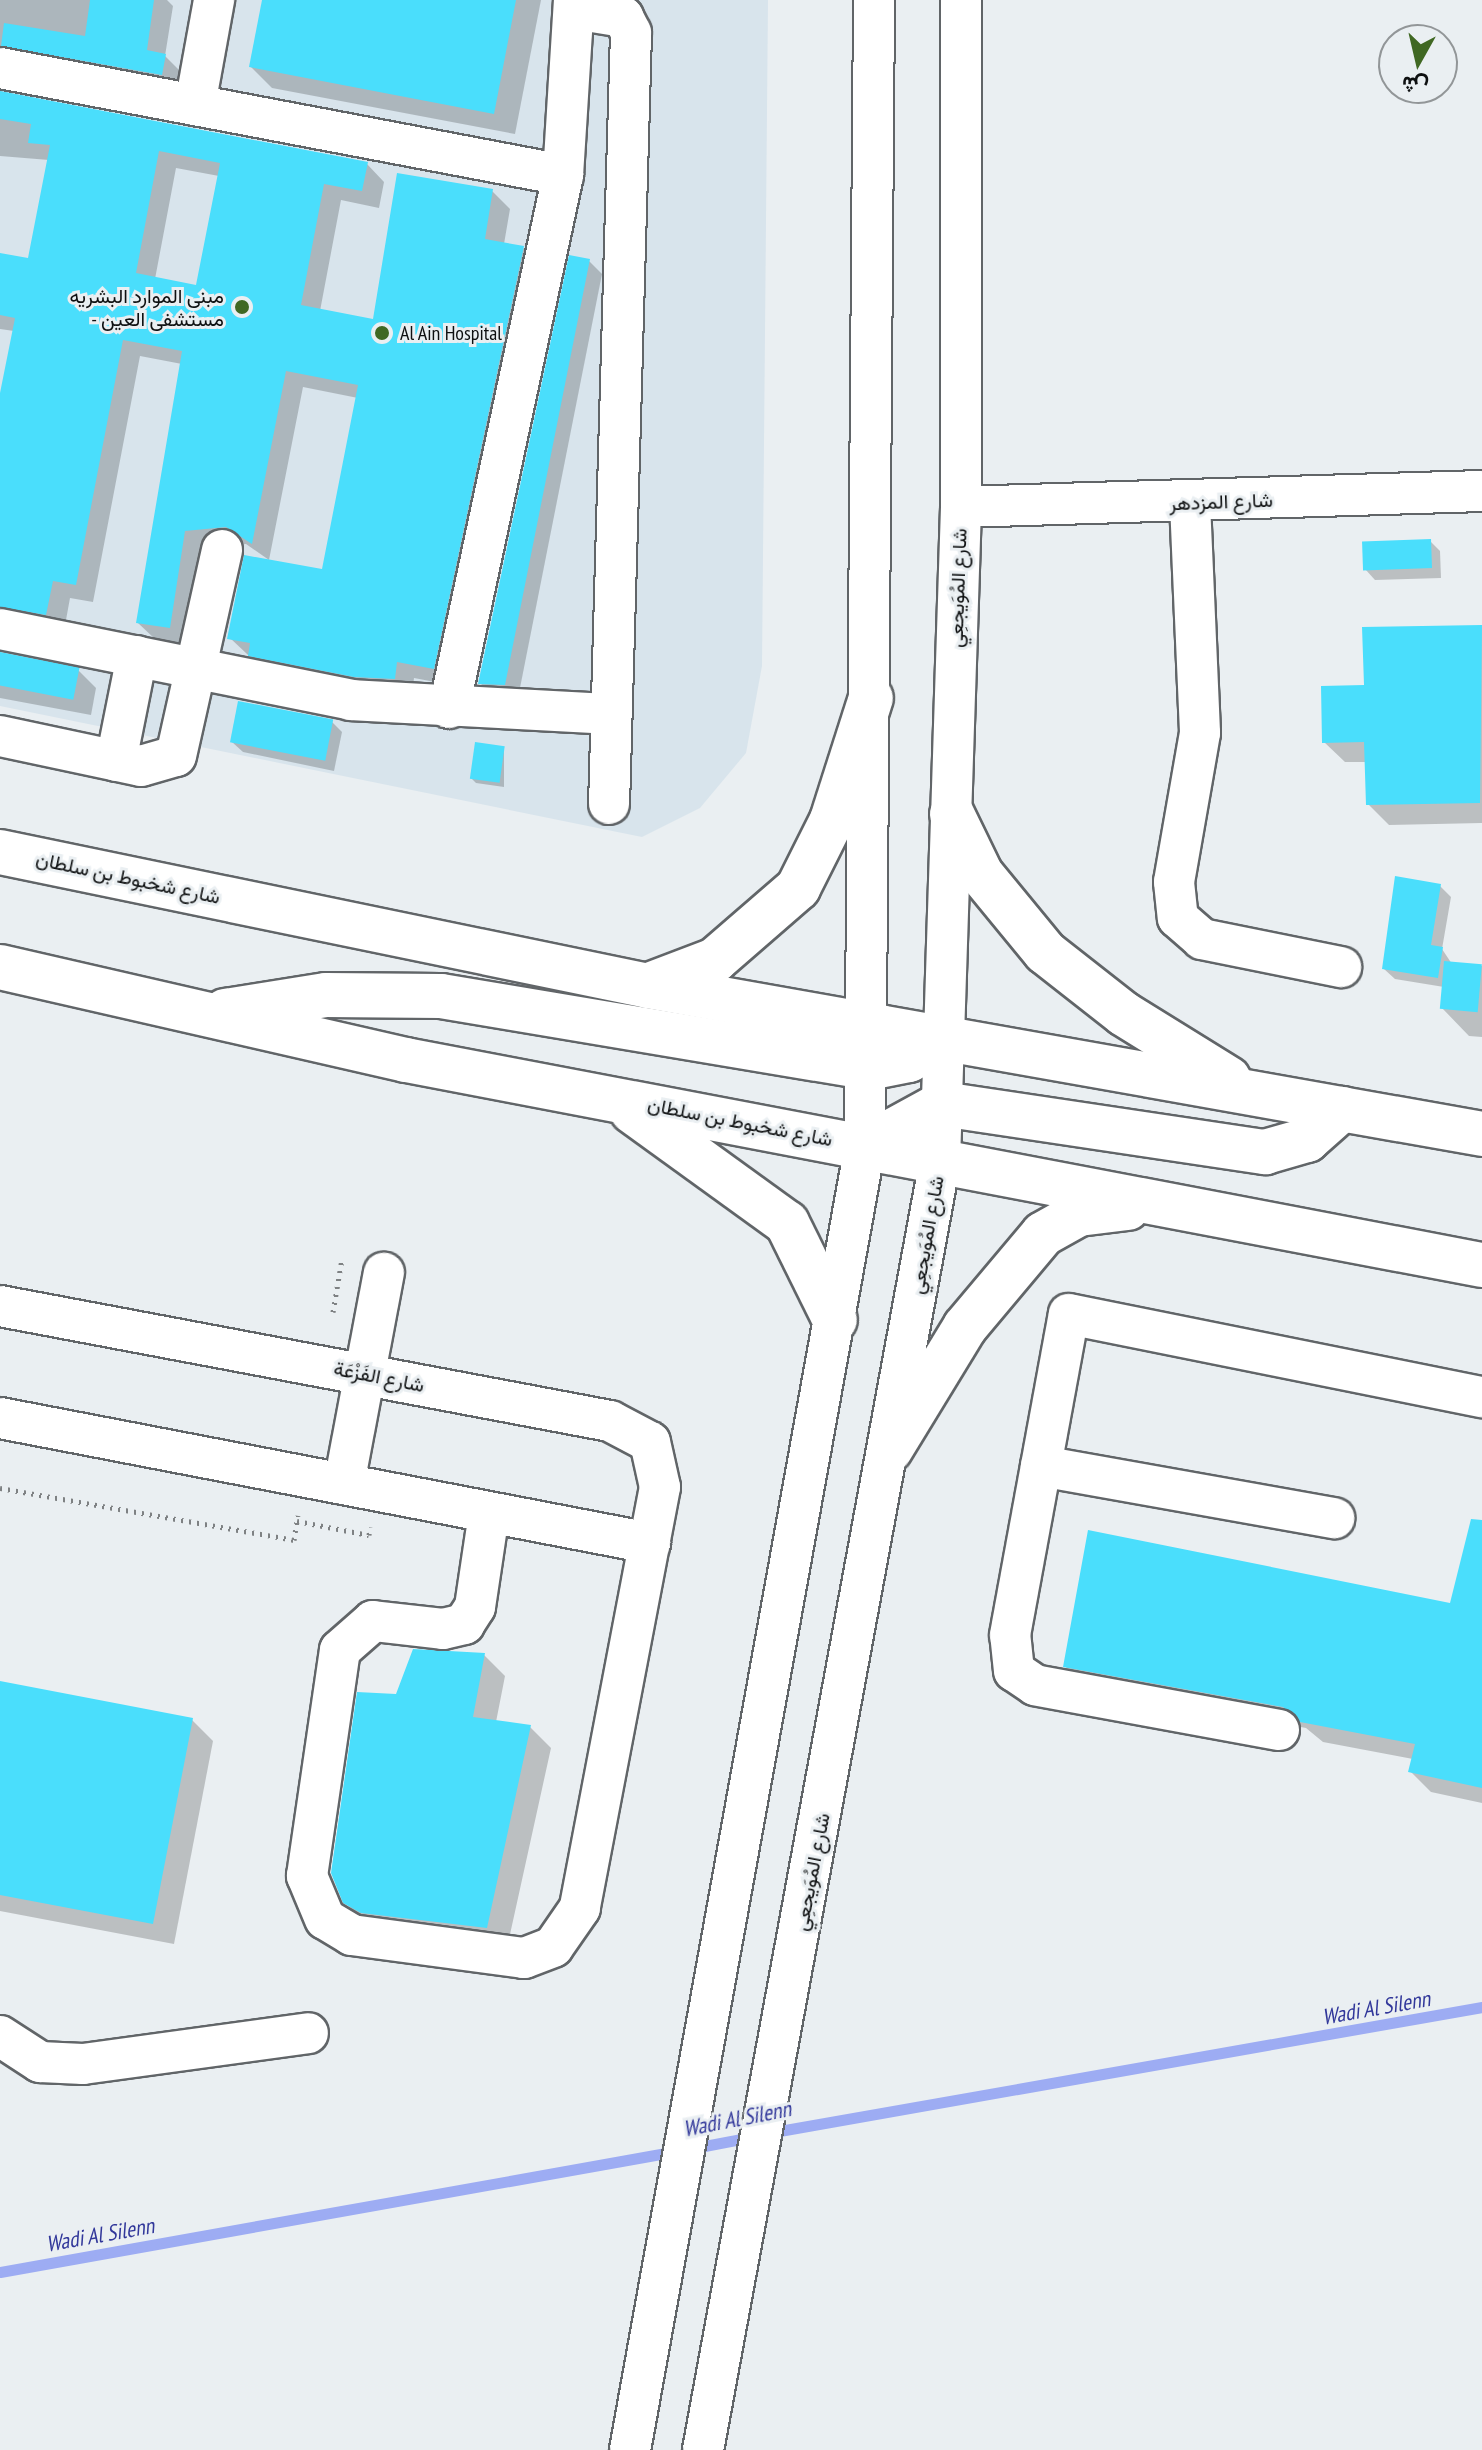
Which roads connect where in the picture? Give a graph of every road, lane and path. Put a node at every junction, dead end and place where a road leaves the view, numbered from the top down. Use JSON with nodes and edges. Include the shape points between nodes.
{"nodes":[{"id":1,"x":214,"y":0,"type":"edge"},
{"id":2,"x":874,"y":0,"type":"edge"},
{"id":3,"x":961,"y":0,"type":"edge"},
{"id":4,"x":574,"y":5,"type":"edge"},
{"id":5,"x":0,"y":68,"type":"edge"},
{"id":6,"x":195,"y":105,"type":"junction"},
{"id":7,"x":563,"y":175,"type":"junction"},
{"id":8,"x":1482,"y":491,"type":"edge"},
{"id":9,"x":1190,"y":503,"type":"junction"},
{"id":10,"x":961,"y":507,"type":"junction"},
{"id":11,"x":222,"y":550,"type":"dead end"},
{"id":12,"x":0,"y":629,"type":"edge"},
{"id":13,"x":137,"y":656,"type":"junction"},
{"id":14,"x":200,"y":669,"type":"junction"},
{"id":15,"x":871,"y":698,"type":"junction"},
{"id":16,"x":449,"y":708,"type":"junction"},
{"id":17,"x":611,"y":714,"type":"junction"},
{"id":18,"x":0,"y":736,"type":"edge"},
{"id":19,"x":116,"y":761,"type":"junction"},
{"id":20,"x":609,"y":804,"type":"dead end"},
{"id":21,"x":952,"y":814,"type":"junction"},
{"id":22,"x":0,"y":852,"type":"edge"},
{"id":23,"x":0,"y":967,"type":"edge"},
{"id":24,"x":1341,"y":967,"type":"dead end"},
{"id":25,"x":648,"y":986,"type":"junction"},
{"id":26,"x":213,"y":1013,"type":"junction"},
{"id":27,"x":871,"y":1025,"type":"junction"},
{"id":28,"x":944,"y":1039,"type":"junction"},
{"id":29,"x":869,"y":1068,"type":"junction"},
{"id":30,"x":601,"y":1095,"type":"junction"},
{"id":31,"x":1272,"y":1097,"type":"junction"},
{"id":32,"x":942,"y":1104,"type":"junction"},
{"id":33,"x":1342,"y":1109,"type":"junction"},
{"id":34,"x":1482,"y":1134,"type":"edge"},
{"id":35,"x":865,"y":1146,"type":"junction"},
{"id":36,"x":940,"y":1161,"type":"junction"},
{"id":37,"x":1168,"y":1205,"type":"junction"},
{"id":38,"x":1482,"y":1265,"type":"edge"},
{"id":39,"x":384,"y":1273,"type":"dead end"},
{"id":40,"x":0,"y":1306,"type":"edge"},
{"id":41,"x":835,"y":1320,"type":"junction"},
{"id":42,"x":365,"y":1375,"type":"junction"},
{"id":43,"x":1482,"y":1397,"type":"edge"},
{"id":44,"x":0,"y":1418,"type":"edge"},
{"id":45,"x":890,"y":1450,"type":"junction"},
{"id":46,"x":1041,"y":1466,"type":"junction"},
{"id":47,"x":344,"y":1484,"type":"junction"},
{"id":48,"x":489,"y":1513,"type":"junction"},
{"id":49,"x":1334,"y":1518,"type":"dead end"},
{"id":50,"x":650,"y":1543,"type":"junction"},
{"id":51,"x":1279,"y":1730,"type":"dead end"},
{"id":52,"x":308,"y":2033,"type":"dead end"},
{"id":53,"x":0,"y":2036,"type":"edge"},
{"id":54,"x":630,"y":2450,"type":"edge"},
{"id":55,"x":703,"y":2450,"type":"edge"}],
"edges":[{"from":1,"to":6,"type":"street"},
{"from":2,"to":15,"type":"street"},
{"from":3,"to":10,"type":"street","name":"شارع المُوَيجعِي"},
{"from":4,"to":7,"type":"street"},
{"from":4,"to":17,"type":"street","via":[[623,17],[631,33]]},
{"from":5,"to":6,"type":"street"},
{"from":6,"to":7,"type":"street"},
{"from":7,"to":16,"type":"street"},
{"from":8,"to":9,"type":"street","name":"شارع المزدهر"},
{"from":9,"to":10,"type":"street","name":"شارع المزدهر"},
{"from":9,"to":24,"type":"street","via":[[1200,733],[1174,882],[1178,918],[1202,939]]},
{"from":10,"to":21,"type":"street","name":"شارع المُوَيجعِي"},
{"from":11,"to":14,"type":"street"},
{"from":12,"to":13,"type":"street"},
{"from":13,"to":14,"type":"street"},
{"from":13,"to":19,"type":"street"},
{"from":14,"to":16,"type":"street","via":[[351,700]]},
{"from":14,"to":19,"type":"street","via":[[176,756],[154,766]]},
{"from":15,"to":25,"type":"main road","via":[[832,820],[798,888],[715,960]]},
{"from":15,"to":27,"type":"street"},
{"from":16,"to":17,"type":"street"},
{"from":17,"to":20,"type":"street"},
{"from":18,"to":19,"type":"street"},
{"from":21,"to":28,"type":"street","name":"شارع المُوَيجعِي"},
{"from":21,"to":31,"type":"main road","via":[[981,874],[1045,952],[1166,1042]]},
{"from":22,"to":25,"type":"main road","name":"شارع شخبوط بن سلطان"},
{"from":23,"to":26,"type":"main road","name":"شارع شخبوط بن سلطان"},
{"from":25,"to":27,"type":"main road","name":"شارع شخبوط بن سلطان"},
{"from":26,"to":29,"type":"main road","via":[[326,995],[441,996]]},
{"from":26,"to":30,"type":"main road","name":"شارع شخبوط بن سلطان","via":[[406,1060]]},
{"from":27,"to":28,"type":"main road","name":"شارع شخبوط بن سلطان"},
{"from":27,"to":29,"type":"street"},
{"from":28,"to":29,"type":"main road","via":[[909,1060]]},
{"from":28,"to":31,"type":"main road","name":"شارع شخبوط بن سلطان"},
{"from":28,"to":32,"type":"street","name":"شارع المُوَيجعِي"},
{"from":29,"to":35,"type":"street"},
{"from":30,"to":35,"type":"main road","name":"شارع شخبوط بن سلطان"},
{"from":30,"to":41,"type":"main road","via":[[685,1144],[787,1223]]},
{"from":31,"to":33,"type":"main road","name":"شارع شخبوط بن سلطان"},
{"from":32,"to":33,"type":"main road","via":[[1265,1152],[1307,1140]]},
{"from":32,"to":35,"type":"main road"},
{"from":32,"to":36,"type":"street","name":"شارع المُوَيجعِي"},
{"from":33,"to":34,"type":"main road","name":"شارع شخبوط بن سلطان"},
{"from":35,"to":36,"type":"main road","name":"شارع شخبوط بن سلطان"},
{"from":35,"to":41,"type":"street"},
{"from":36,"to":37,"type":"main road","name":"شارع شخبوط بن سلطان"},
{"from":36,"to":45,"type":"street","name":"شارع المُوَيجعِي"},
{"from":37,"to":38,"type":"main road","name":"شارع شخبوط بن سلطان"},
{"from":37,"to":45,"type":"main road","via":[[1079,1214],[1043,1234],[965,1327]]},
{"from":39,"to":42,"type":"street"},
{"from":40,"to":42,"type":"street","name":"شارع الفَزْعَة"},
{"from":41,"to":54,"type":"street"},
{"from":42,"to":47,"type":"street"},
{"from":42,"to":50,"type":"street","name":"شارع الفَزْعَة","via":[[639,1431],[661,1471]]},
{"from":43,"to":46,"type":"street","via":[[1069,1314]]},
{"from":44,"to":47,"type":"street"},
{"from":45,"to":55,"type":"street","name":"شارع المُوَيجعِي"},
{"from":46,"to":49,"type":"street"},
{"from":46,"to":51,"type":"street","via":[[1010,1635],[1014,1671],[1035,1685]]},
{"from":47,"to":48,"type":"street"},
{"from":48,"to":50,"type":"street"},
{"from":48,"to":50,"type":"street","name":"شارع الفَزْعَة","via":[[475,1607],[464,1624],[443,1629],[373,1621],[340,1650],[307,1876],[325,1919],[352,1935],[524,1958],[553,1947],[580,1908]]},
{"from":52,"to":53,"type":"street","via":[[83,2064],[40,2062]]}]}
